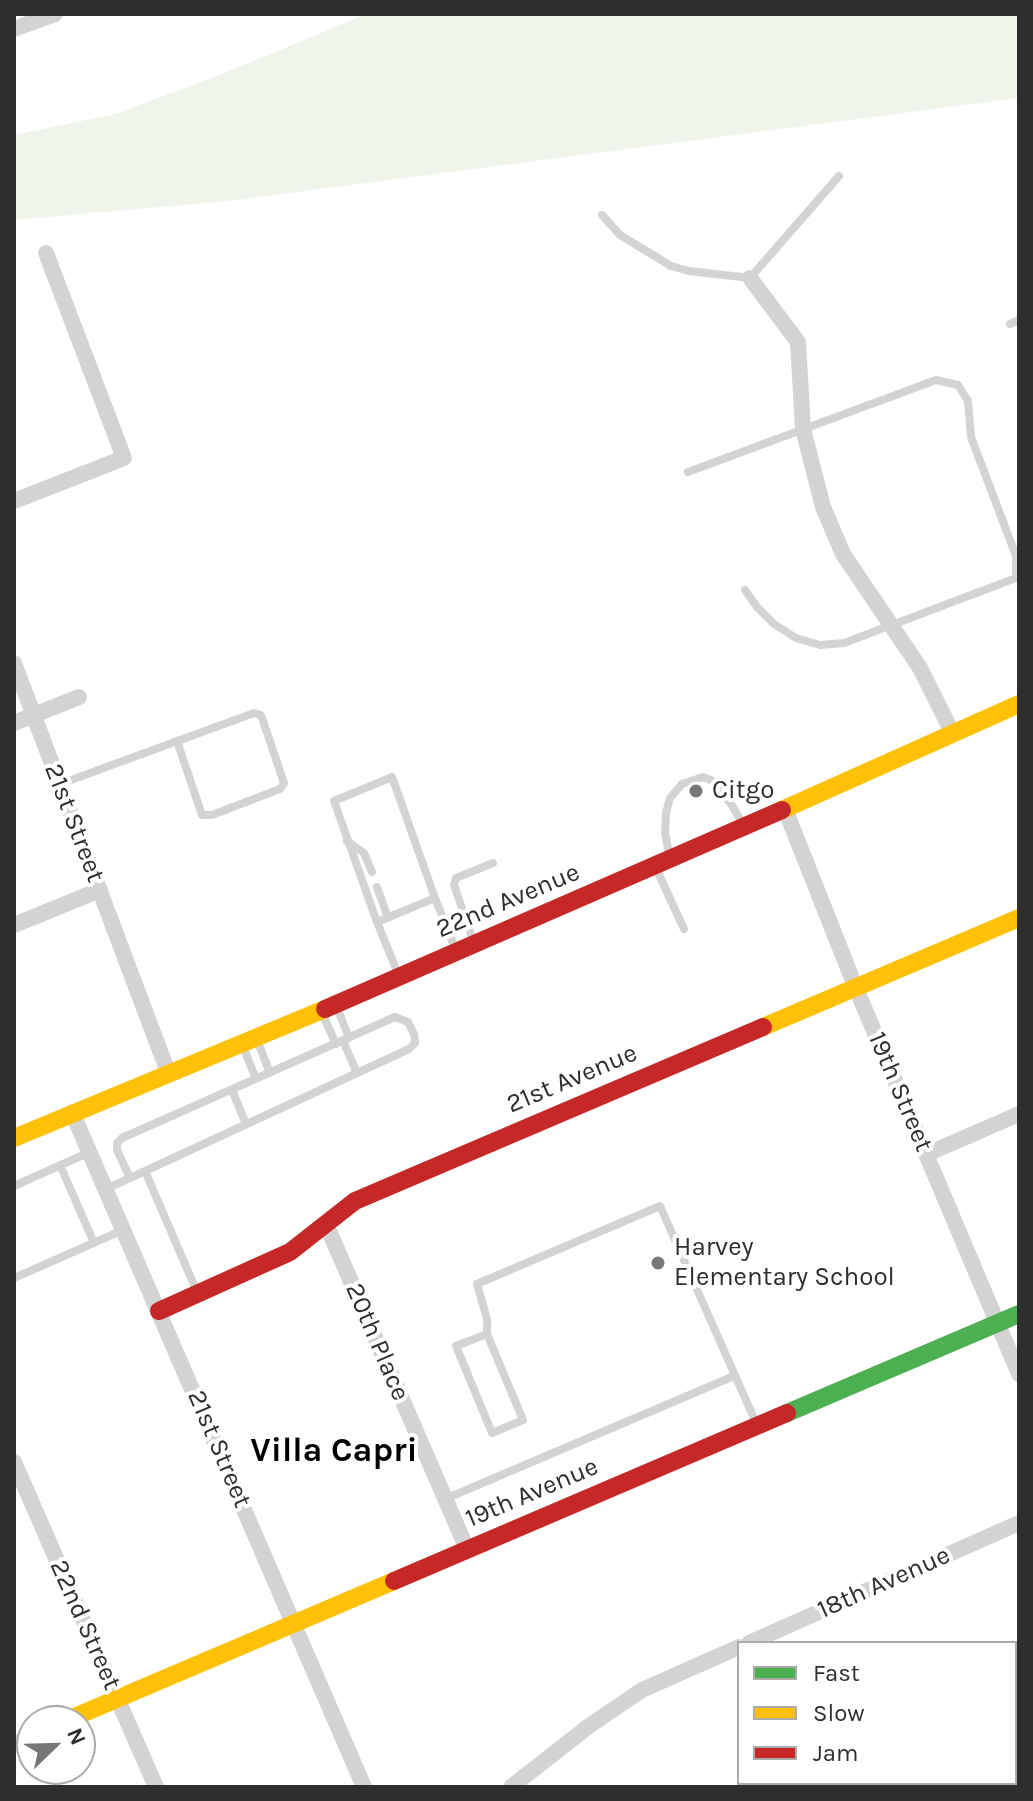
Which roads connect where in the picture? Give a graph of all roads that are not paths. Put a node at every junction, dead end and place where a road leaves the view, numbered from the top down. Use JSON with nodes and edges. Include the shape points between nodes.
{"nodes":[{"id":1,"x":55,"y":14,"type":"edge"},
{"id":2,"x":14,"y":29,"type":"edge"},
{"id":3,"x":839,"y":176,"type":"dead end"},
{"id":4,"x":602,"y":215,"type":"dead end"},
{"id":5,"x":46,"y":253,"type":"dead end"},
{"id":6,"x":750,"y":278,"type":"junction"},
{"id":7,"x":803,"y":429,"type":"junction"},
{"id":8,"x":688,"y":472,"type":"dead end"},
{"id":9,"x":14,"y":501,"type":"edge"},
{"id":10,"x":745,"y":590,"type":"dead end"},
{"id":11,"x":890,"y":626,"type":"junction"},
{"id":12,"x":14,"y":663,"type":"edge"},
{"id":13,"x":79,"y":697,"type":"dead end"},
{"id":14,"x":1019,"y":704,"type":"edge"},
{"id":15,"x":33,"y":716,"type":"junction"},
{"id":16,"x":14,"y":723,"type":"edge"},
{"id":17,"x":952,"y":732,"type":"junction"},
{"id":18,"x":177,"y":741,"type":"junction"},
{"id":19,"x":59,"y":785,"type":"junction"},
{"id":20,"x":785,"y":809,"type":"junction"},
{"id":21,"x":744,"y":827,"type":"junction"},
{"id":22,"x":346,"y":841,"type":"junction"},
{"id":23,"x":662,"y":862,"type":"junction"},
{"id":24,"x":493,"y":863,"type":"dead end"},
{"id":25,"x":372,"y":872,"type":"dead end"},
{"id":26,"x":377,"y":887,"type":"dead end"},
{"id":27,"x":100,"y":890,"type":"junction"},
{"id":28,"x":435,"y":898,"type":"junction"},
{"id":29,"x":388,"y":918,"type":"junction"},
{"id":30,"x":1019,"y":918,"type":"edge"},
{"id":31,"x":377,"y":922,"type":"junction"},
{"id":32,"x":14,"y":925,"type":"edge"},
{"id":33,"x":684,"y":929,"type":"dead end"},
{"id":34,"x":466,"y":948,"type":"junction"},
{"id":35,"x":399,"y":976,"type":"junction"},
{"id":36,"x":855,"y":986,"type":"junction"},
{"id":37,"x":328,"y":1007,"type":"junction"},
{"id":38,"x":249,"y":1040,"type":"junction"},
{"id":39,"x":343,"y":1041,"type":"junction"},
{"id":40,"x":168,"y":1072,"type":"junction"},
{"id":41,"x":270,"y":1073,"type":"junction"},
{"id":42,"x":357,"y":1073,"type":"junction"},
{"id":43,"x":256,"y":1079,"type":"junction"},
{"id":44,"x":232,"y":1090,"type":"junction"},
{"id":45,"x":72,"y":1112,"type":"junction"},
{"id":46,"x":1019,"y":1114,"type":"edge"},
{"id":47,"x":246,"y":1124,"type":"junction"},
{"id":48,"x":14,"y":1138,"type":"edge"},
{"id":49,"x":90,"y":1152,"type":"junction"},
{"id":50,"x":927,"y":1154,"type":"junction"},
{"id":51,"x":60,"y":1165,"type":"junction"},
{"id":52,"x":145,"y":1171,"type":"junction"},
{"id":53,"x":130,"y":1178,"type":"junction"},
{"id":54,"x":14,"y":1186,"type":"edge"},
{"id":55,"x":106,"y":1189,"type":"junction"},
{"id":56,"x":326,"y":1224,"type":"junction"},
{"id":57,"x":124,"y":1230,"type":"junction"},
{"id":58,"x":94,"y":1243,"type":"junction"},
{"id":59,"x":14,"y":1278,"type":"edge"},
{"id":60,"x":198,"y":1294,"type":"junction"},
{"id":61,"x":159,"y":1311,"type":"junction"},
{"id":62,"x":1019,"y":1314,"type":"edge"},
{"id":63,"x":998,"y":1323,"type":"junction"},
{"id":64,"x":487,"y":1334,"type":"junction"},
{"id":65,"x":1019,"y":1374,"type":"edge"},
{"id":66,"x":734,"y":1376,"type":"junction"},
{"id":67,"x":757,"y":1426,"type":"junction"},
{"id":68,"x":14,"y":1462,"type":"edge"},
{"id":69,"x":445,"y":1499,"type":"junction"},
{"id":70,"x":1019,"y":1523,"type":"edge"},
{"id":71,"x":467,"y":1549,"type":"junction"},
{"id":72,"x":293,"y":1623,"type":"junction"},
{"id":73,"x":754,"y":1641,"type":"edge"},
{"id":74,"x":737,"y":1648,"type":"edge"},
{"id":75,"x":117,"y":1698,"type":"junction"},
{"id":76,"x":96,"y":1707,"type":"edge"},
{"id":77,"x":156,"y":1787,"type":"edge"},
{"id":78,"x":364,"y":1787,"type":"edge"},
{"id":79,"x":511,"y":1787,"type":"edge"}],
"edges":[{"from":1,"to":2,"type":"street"},
{"from":3,"to":6,"type":"lane"},
{"from":4,"to":6,"type":"lane","via":[[620,235],[671,266]]},
{"from":5,"to":9,"type":"street","via":[[124,458]]},
{"from":6,"to":7,"type":"street","via":[[798,342]]},
{"from":7,"to":8,"type":"lane"},
{"from":7,"to":11,"type":"street","via":[[823,507],[843,554]]},
{"from":7,"to":11,"type":"lane","via":[[936,380],[958,385],[968,401],[971,437],[1016,556],[1016,578]]},
{"from":10,"to":11,"type":"lane","via":[[774,624],[820,645],[844,643]]},
{"from":11,"to":17,"type":"street","via":[[920,668]]},
{"from":12,"to":15,"type":"street","name":"21st Street"},
{"from":13,"to":15,"type":"street"},
{"from":14,"to":17,"type":"street","name":"22nd Avenue"},
{"from":15,"to":16,"type":"street"},
{"from":15,"to":19,"type":"street","name":"21st Street"},
{"from":17,"to":20,"type":"street","name":"22nd Avenue"},
{"from":18,"to":18,"type":"lane","via":[[202,815],[280,789],[284,783],[261,715]]},
{"from":18,"to":19,"type":"lane"},
{"from":19,"to":27,"type":"street","name":"21st Street"},
{"from":20,"to":21,"type":"street","name":"22nd Avenue"},
{"from":20,"to":36,"type":"street","name":"19th Street"},
{"from":21,"to":23,"type":"street","name":"22nd Avenue"},
{"from":21,"to":23,"type":"lane","via":[[711,780],[703,777],[682,784],[666,813]]},
{"from":22,"to":25,"type":"lane","via":[[364,853]]},
{"from":22,"to":28,"type":"lane","via":[[334,801],[392,777]]},
{"from":22,"to":31,"type":"lane"},
{"from":23,"to":33,"type":"lane"},
{"from":23,"to":34,"type":"street","name":"22nd Avenue"},
{"from":24,"to":34,"type":"lane","via":[[456,878]]},
{"from":26,"to":29,"type":"lane"},
{"from":27,"to":32,"type":"street"},
{"from":27,"to":40,"type":"street","name":"21st Street"},
{"from":28,"to":29,"type":"lane"},
{"from":28,"to":34,"type":"lane"},
{"from":29,"to":31,"type":"lane"},
{"from":30,"to":36,"type":"street","name":"21st Avenue"},
{"from":31,"to":35,"type":"lane"},
{"from":34,"to":35,"type":"street","name":"22nd Avenue"},
{"from":35,"to":37,"type":"street","name":"22nd Avenue"},
{"from":36,"to":50,"type":"street","name":"19th Street"},
{"from":36,"to":56,"type":"street","name":"21st Avenue","via":[[355,1201]]},
{"from":37,"to":38,"type":"street","name":"22nd Avenue"},
{"from":37,"to":39,"type":"lane"},
{"from":37,"to":39,"type":"lane"},
{"from":38,"to":40,"type":"street","name":"22nd Avenue"},
{"from":38,"to":41,"type":"lane"},
{"from":38,"to":43,"type":"lane"},
{"from":39,"to":41,"type":"lane"},
{"from":39,"to":42,"type":"lane"},
{"from":39,"to":42,"type":"lane","via":[[395,1017],[408,1022],[414,1034],[409,1049]]},
{"from":40,"to":45,"type":"street","name":"22nd Avenue"},
{"from":41,"to":43,"type":"lane"},
{"from":42,"to":47,"type":"lane"},
{"from":43,"to":44,"type":"lane"},
{"from":44,"to":47,"type":"lane"},
{"from":44,"to":53,"type":"lane","via":[[122,1138],[117,1150]]},
{"from":45,"to":48,"type":"street","name":"22nd Avenue"},
{"from":45,"to":49,"type":"street","name":"21st Street"},
{"from":46,"to":50,"type":"street"},
{"from":47,"to":52,"type":"lane"},
{"from":49,"to":51,"type":"lane"},
{"from":49,"to":55,"type":"street","name":"21st Street"},
{"from":50,"to":63,"type":"street","name":"19th Street"},
{"from":51,"to":54,"type":"lane"},
{"from":51,"to":58,"type":"lane"},
{"from":52,"to":53,"type":"lane"},
{"from":52,"to":60,"type":"lane"},
{"from":53,"to":55,"type":"lane"},
{"from":55,"to":57,"type":"street","name":"21st Street"},
{"from":56,"to":60,"type":"street","name":"21st Avenue","via":[[269,1264]]},
{"from":56,"to":69,"type":"street","name":"20th Place"},
{"from":57,"to":58,"type":"lane"},
{"from":57,"to":61,"type":"street","name":"21st Street"},
{"from":58,"to":59,"type":"lane"},
{"from":60,"to":61,"type":"street","name":"21st Avenue"},
{"from":61,"to":72,"type":"street","name":"21st Street"},
{"from":62,"to":63,"type":"street","name":"19th Avenue"},
{"from":63,"to":65,"type":"street","name":"19th Street"},
{"from":63,"to":67,"type":"street","name":"19th Avenue"},
{"from":64,"to":64,"type":"lane","via":[[456,1346],[492,1433],[523,1420]]},
{"from":64,"to":66,"type":"lane","via":[[477,1284],[660,1206]]},
{"from":66,"to":67,"type":"lane"},
{"from":66,"to":69,"type":"lane"},
{"from":67,"to":71,"type":"street","name":"19th Avenue"},
{"from":68,"to":75,"type":"street","name":"22nd Street"},
{"from":69,"to":71,"type":"street","name":"20th Place"},
{"from":70,"to":73,"type":"street","name":"18th Avenue"},
{"from":71,"to":72,"type":"street","name":"19th Avenue"},
{"from":72,"to":75,"type":"street","name":"19th Avenue"},
{"from":72,"to":78,"type":"street","name":"21st Street"},
{"from":74,"to":79,"type":"street","via":[[642,1690]]},
{"from":75,"to":76,"type":"street","name":"19th Avenue"},
{"from":75,"to":77,"type":"street","name":"22nd Street"}]}
